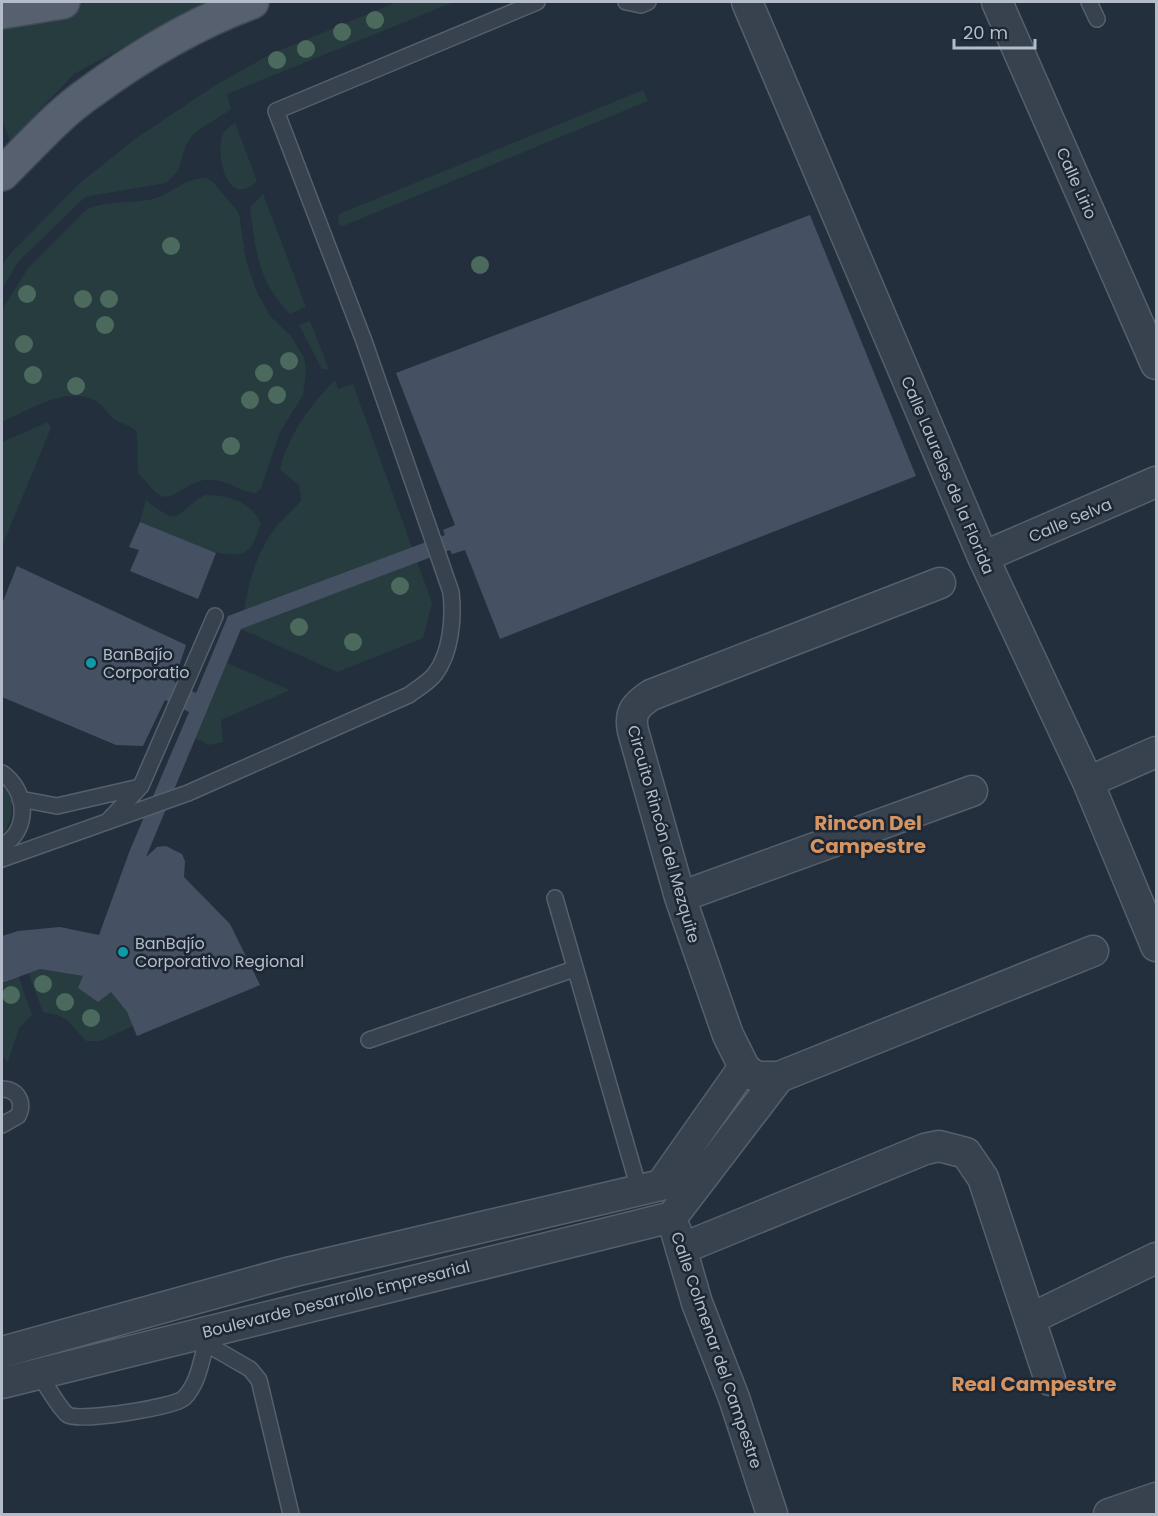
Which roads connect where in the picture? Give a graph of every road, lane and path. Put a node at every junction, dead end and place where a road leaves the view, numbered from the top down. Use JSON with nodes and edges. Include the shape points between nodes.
{"nodes":[{"id":1,"x":63,"y":2,"type":"edge"},
{"id":2,"x":252,"y":2,"type":"edge"},
{"id":3,"x":537,"y":2,"type":"edge"},
{"id":4,"x":626,"y":2,"type":"edge"},
{"id":5,"x":648,"y":2,"type":"edge"},
{"id":6,"x":747,"y":2,"type":"edge"},
{"id":7,"x":997,"y":2,"type":"edge"},
{"id":8,"x":1089,"y":2,"type":"edge"},
{"id":9,"x":2,"y":12,"type":"edge"},
{"id":10,"x":1097,"y":19,"type":"dead end"},
{"id":11,"x":2,"y":174,"type":"edge"},
{"id":12,"x":1156,"y":364,"type":"edge"},
{"id":13,"x":1156,"y":482,"type":"edge"},
{"id":14,"x":983,"y":557,"type":"junction"},
{"id":15,"x":940,"y":583,"type":"dead end"},
{"id":16,"x":215,"y":616,"type":"dead end"},
{"id":17,"x":1156,"y":752,"type":"edge"},
{"id":18,"x":2,"y":773,"type":"edge"},
{"id":19,"x":1088,"y":782,"type":"junction"},
{"id":20,"x":141,"y":786,"type":"junction"},
{"id":21,"x":972,"y":791,"type":"dead end"},
{"id":22,"x":20,"y":799,"type":"junction"},
{"id":23,"x":106,"y":823,"type":"junction"},
{"id":24,"x":2,"y":846,"type":"edge"},
{"id":25,"x":2,"y":859,"type":"edge"},
{"id":26,"x":680,"y":897,"type":"junction"},
{"id":27,"x":555,"y":898,"type":"dead end"},
{"id":28,"x":1156,"y":946,"type":"edge"},
{"id":29,"x":1093,"y":951,"type":"dead end"},
{"id":30,"x":574,"y":969,"type":"junction"},
{"id":31,"x":369,"y":1040,"type":"dead end"},
{"id":32,"x":744,"y":1067,"type":"junction"},
{"id":33,"x":779,"y":1077,"type":"junction"},
{"id":34,"x":2,"y":1089,"type":"edge"},
{"id":35,"x":2,"y":1125,"type":"edge"},
{"id":36,"x":650,"y":1187,"type":"junction"},
{"id":37,"x":672,"y":1217,"type":"junction"},
{"id":38,"x":681,"y":1249,"type":"junction"},
{"id":39,"x":1156,"y":1258,"type":"edge"},
{"id":40,"x":291,"y":1272,"type":"junction"},
{"id":41,"x":297,"y":1309,"type":"junction"},
{"id":42,"x":1030,"y":1319,"type":"junction"},
{"id":43,"x":198,"y":1339,"type":"junction"},
{"id":44,"x":2,"y":1352,"type":"edge"},
{"id":45,"x":39,"y":1374,"type":"junction"},
{"id":46,"x":1050,"y":1380,"type":"dead end"},
{"id":47,"x":2,"y":1383,"type":"edge"},
{"id":48,"x":1156,"y":1498,"type":"edge"},
{"id":49,"x":291,"y":1515,"type":"edge"},
{"id":50,"x":772,"y":1515,"type":"edge"},
{"id":51,"x":1108,"y":1515,"type":"edge"}],
"edges":[{"from":1,"to":9,"type":"main road"},
{"from":2,"to":11,"type":"main road","via":[[154,50],[87,94]]},
{"from":3,"to":23,"type":"lane","via":[[276,111],[364,340],[452,592],[452,627],[435,676],[409,695],[188,793]]},
{"from":4,"to":5,"type":"lane"},
{"from":6,"to":14,"type":"street","name":"Calle Laureles de la Florida"},
{"from":7,"to":12,"type":"street","name":"Calle Lirio"},
{"from":8,"to":10,"type":"lane"},
{"from":13,"to":14,"type":"street","name":"Calle Selva"},
{"from":14,"to":19,"type":"street","name":"Calle Laureles de la Florida"},
{"from":15,"to":26,"type":"street","name":"Circuito Rincón del Mezquite","via":[[651,694],[638,704],[632,712],[632,724]]},
{"from":16,"to":20,"type":"lane"},
{"from":17,"to":19,"type":"street"},
{"from":18,"to":22,"type":"lane","via":[[13,781]]},
{"from":19,"to":28,"type":"street","name":"Calle Laureles de la Florida"},
{"from":20,"to":22,"type":"lane","via":[[57,806]]},
{"from":20,"to":23,"type":"lane"},
{"from":21,"to":26,"type":"street"},
{"from":22,"to":24,"type":"lane","via":[[23,820],[12,840]]},
{"from":23,"to":25,"type":"lane"},
{"from":26,"to":32,"type":"street","name":"Circuito Rincón del Mezquite","via":[[728,1035]]},
{"from":27,"to":30,"type":"lane"},
{"from":29,"to":33,"type":"street"},
{"from":30,"to":31,"type":"lane"},
{"from":30,"to":36,"type":"lane"},
{"from":32,"to":33,"type":"street","via":[[760,1077]]},
{"from":32,"to":36,"type":"street"},
{"from":33,"to":37,"type":"street"},
{"from":34,"to":35,"type":"lane","via":[[18,1095],[21,1108],[18,1116]]},
{"from":36,"to":37,"type":"street","name":"Calle Colmenar del Campestre"},
{"from":36,"to":40,"type":"street"},
{"from":37,"to":38,"type":"street","name":"Calle Colmenar del Campestre"},
{"from":37,"to":41,"type":"street","name":"Boulevarde Desarrollo Empresarial"},
{"from":38,"to":42,"type":"street","via":[[939,1146],[966,1153],[983,1178]]},
{"from":38,"to":50,"type":"street","name":"Calle Colmenar del Campestre"},
{"from":39,"to":42,"type":"street"},
{"from":40,"to":41,"type":"street"},
{"from":40,"to":44,"type":"street"},
{"from":41,"to":43,"type":"street","name":"Boulevarde Desarrollo Empresarial"},
{"from":42,"to":46,"type":"street"},
{"from":43,"to":45,"type":"street","name":"Boulevarde Desarrollo Empresarial"},
{"from":43,"to":45,"type":"lane","via":[[193,1389],[182,1401],[84,1419],[67,1414]]},
{"from":43,"to":49,"type":"lane","via":[[250,1369],[259,1380]]},
{"from":45,"to":47,"type":"street","name":"Boulevarde Desarrollo Empresarial"},
{"from":48,"to":51,"type":"street"}]}
